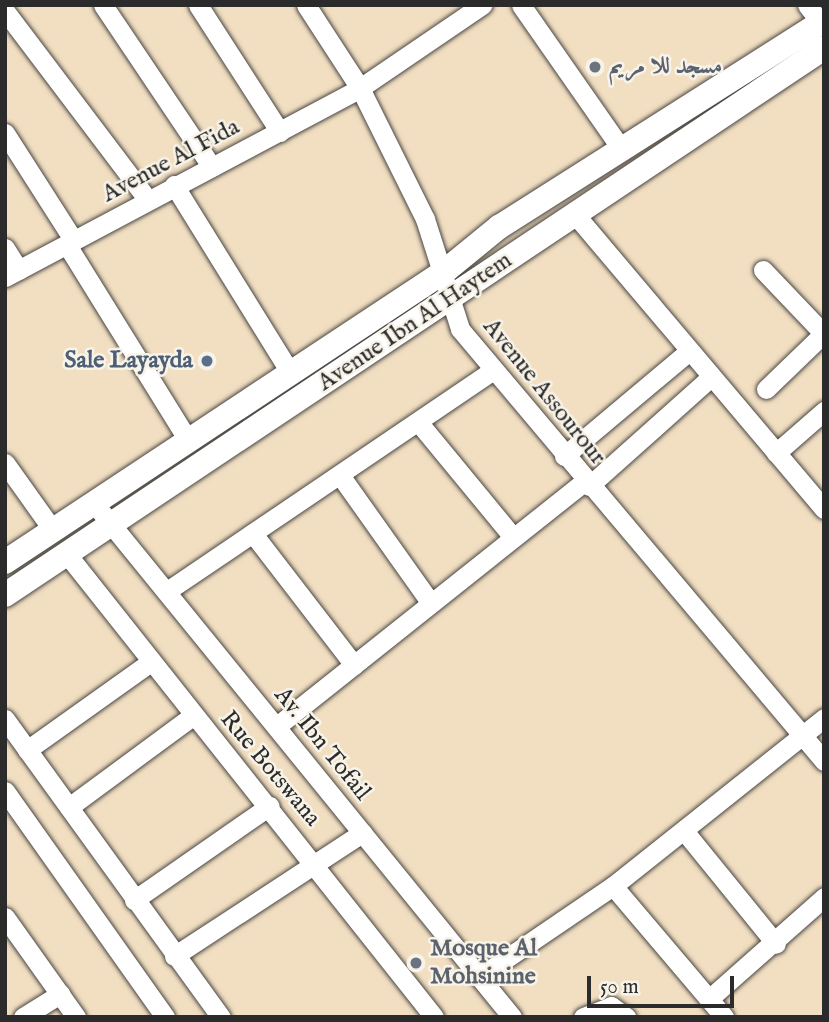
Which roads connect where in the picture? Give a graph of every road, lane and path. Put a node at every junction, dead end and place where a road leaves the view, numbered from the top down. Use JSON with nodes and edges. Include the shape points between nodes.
{"nodes":[{"id":1,"x":103,"y":5,"type":"edge"},
{"id":2,"x":198,"y":5,"type":"edge"},
{"id":3,"x":306,"y":5,"type":"edge"},
{"id":4,"x":482,"y":5,"type":"edge"},
{"id":5,"x":521,"y":5,"type":"edge"},
{"id":6,"x":5,"y":11,"type":"edge"},
{"id":7,"x":818,"y":16,"type":"edge"},
{"id":8,"x":824,"y":48,"type":"edge"},
{"id":9,"x":360,"y":88,"type":"junction"},
{"id":10,"x":279,"y":132,"type":"junction"},
{"id":11,"x":5,"y":133,"type":"edge"},
{"id":12,"x":622,"y":150,"type":"junction"},
{"id":13,"x":212,"y":167,"type":"junction"},
{"id":14,"x":174,"y":185,"type":"junction"},
{"id":15,"x":148,"y":200,"type":"junction"},
{"id":16,"x":573,"y":212,"type":"junction"},
{"id":17,"x":70,"y":243,"type":"junction"},
{"id":18,"x":5,"y":248,"type":"edge"},
{"id":19,"x":763,"y":270,"type":"dead end"},
{"id":20,"x":445,"y":271,"type":"junction"},
{"id":21,"x":12,"y":273,"type":"edge"},
{"id":22,"x":449,"y":300,"type":"junction"},
{"id":23,"x":823,"y":334,"type":"edge"},
{"id":24,"x":688,"y":352,"type":"junction"},
{"id":25,"x":492,"y":371,"type":"junction"},
{"id":26,"x":291,"y":374,"type":"junction"},
{"id":27,"x":710,"y":378,"type":"junction"},
{"id":28,"x":766,"y":389,"type":"dead end"},
{"id":29,"x":824,"y":411,"type":"edge"},
{"id":30,"x":419,"y":423,"type":"junction"},
{"id":31,"x":188,"y":440,"type":"junction"},
{"id":32,"x":776,"y":453,"type":"junction"},
{"id":33,"x":564,"y":456,"type":"junction"},
{"id":34,"x":5,"y":463,"type":"edge"},
{"id":35,"x":342,"y":478,"type":"junction"},
{"id":36,"x":587,"y":483,"type":"junction"},
{"id":37,"x":93,"y":502,"type":"junction"},
{"id":38,"x":823,"y":505,"type":"edge"},
{"id":39,"x":114,"y":523,"type":"junction"},
{"id":40,"x":52,"y":529,"type":"junction"},
{"id":41,"x":254,"y":534,"type":"junction"},
{"id":42,"x":513,"y":537,"type":"junction"},
{"id":43,"x":66,"y":553,"type":"junction"},
{"id":44,"x":5,"y":562,"type":"edge"},
{"id":45,"x":167,"y":591,"type":"junction"},
{"id":46,"x":5,"y":595,"type":"edge"},
{"id":47,"x":430,"y":602,"type":"junction"},
{"id":48,"x":152,"y":661,"type":"junction"},
{"id":49,"x":354,"y":665,"type":"junction"},
{"id":50,"x":194,"y":715,"type":"junction"},
{"id":51,"x":5,"y":719,"type":"edge"},
{"id":52,"x":824,"y":719,"type":"edge"},
{"id":53,"x":277,"y":726,"type":"junction"},
{"id":54,"x":805,"y":738,"type":"junction"},
{"id":55,"x":27,"y":750,"type":"junction"},
{"id":56,"x":824,"y":761,"type":"edge"},
{"id":57,"x":5,"y":791,"type":"edge"},
{"id":58,"x":269,"y":806,"type":"junction"},
{"id":59,"x":69,"y":807,"type":"junction"},
{"id":60,"x":685,"y":832,"type":"junction"},
{"id":61,"x":362,"y":833,"type":"junction"},
{"id":62,"x":315,"y":862,"type":"junction"},
{"id":63,"x":614,"y":886,"type":"junction"},
{"id":64,"x":824,"y":897,"type":"edge"},
{"id":65,"x":134,"y":900,"type":"junction"},
{"id":66,"x":5,"y":917,"type":"edge"},
{"id":67,"x":12,"y":939,"type":"edge"},
{"id":68,"x":776,"y":944,"type":"junction"},
{"id":69,"x":174,"y":956,"type":"junction"},
{"id":70,"x":479,"y":976,"type":"junction"},
{"id":71,"x":60,"y":994,"type":"junction"},
{"id":72,"x":710,"y":998,"type":"junction"},
{"id":73,"x":23,"y":1017,"type":"edge"},
{"id":74,"x":76,"y":1017,"type":"edge"},
{"id":75,"x":165,"y":1017,"type":"edge"},
{"id":76,"x":221,"y":1017,"type":"edge"},
{"id":77,"x":434,"y":1017,"type":"edge"},
{"id":78,"x":512,"y":1017,"type":"edge"},
{"id":79,"x":583,"y":1017,"type":"edge"},
{"id":80,"x":626,"y":1017,"type":"edge"},
{"id":81,"x":724,"y":1017,"type":"edge"}],
"edges":[{"from":1,"to":13,"type":"street"},
{"from":2,"to":10,"type":"street"},
{"from":3,"to":9,"type":"street","name":"Avenue Assourour"},
{"from":4,"to":9,"type":"street","name":"Avenue Al Fida"},
{"from":5,"to":12,"type":"street"},
{"from":6,"to":15,"type":"street"},
{"from":7,"to":12,"type":"street","name":"Avenue Ibn Al Haytem"},
{"from":8,"to":16,"type":"street","name":"Avenue Ibn Al Haytem"},
{"from":9,"to":10,"type":"street","name":"Avenue Al Fida"},
{"from":9,"to":20,"type":"street","name":"Avenue Assourour"},
{"from":10,"to":13,"type":"street","name":"Avenue Al Fida"},
{"from":11,"to":17,"type":"street"},
{"from":12,"to":20,"type":"street","name":"Avenue Ibn Al Haytem","via":[[499,227]]},
{"from":13,"to":14,"type":"street","name":"Avenue Al Fida"},
{"from":14,"to":15,"type":"street","name":"Avenue Al Fida"},
{"from":14,"to":26,"type":"street"},
{"from":15,"to":17,"type":"street","name":"Avenue Al Fida"},
{"from":16,"to":22,"type":"street","name":"Avenue Ibn Al Haytem"},
{"from":16,"to":24,"type":"street"},
{"from":17,"to":21,"type":"street","name":"Avenue Al Fida"},
{"from":17,"to":31,"type":"street"},
{"from":18,"to":21,"type":"street"},
{"from":19,"to":23,"type":"street"},
{"from":20,"to":22,"type":"street","name":"Avenue Assourour"},
{"from":20,"to":26,"type":"street","name":"Avenue Ibn Al Haytem"},
{"from":22,"to":25,"type":"street","name":"Avenue Assourour","via":[[460,329]]},
{"from":22,"to":39,"type":"street","name":"Avenue Ibn Al Haytem"},
{"from":23,"to":28,"type":"street"},
{"from":24,"to":27,"type":"street"},
{"from":24,"to":33,"type":"street"},
{"from":25,"to":30,"type":"street"},
{"from":25,"to":33,"type":"street","name":"Avenue Assourour"},
{"from":26,"to":31,"type":"street","name":"Avenue Ibn Al Haytem"},
{"from":27,"to":32,"type":"street"},
{"from":27,"to":36,"type":"street"},
{"from":29,"to":32,"type":"street"},
{"from":30,"to":35,"type":"street"},
{"from":30,"to":42,"type":"street"},
{"from":31,"to":37,"type":"street","name":"Avenue Ibn Al Haytem"},
{"from":32,"to":38,"type":"street"},
{"from":33,"to":36,"type":"street","name":"Avenue Assourour"},
{"from":34,"to":40,"type":"street"},
{"from":35,"to":41,"type":"street"},
{"from":35,"to":47,"type":"street"},
{"from":36,"to":42,"type":"street"},
{"from":36,"to":54,"type":"street","name":"Avenue Assourour"},
{"from":37,"to":39,"type":"street","name":"Av. Ibn Tofail"},
{"from":37,"to":40,"type":"street","name":"Avenue Ibn Al Haytem"},
{"from":39,"to":43,"type":"street","name":"Avenue Ibn Al Haytem"},
{"from":39,"to":45,"type":"street","name":"Av. Ibn Tofail"},
{"from":40,"to":44,"type":"street","name":"Avenue Ibn Al Haytem"},
{"from":41,"to":45,"type":"street"},
{"from":41,"to":49,"type":"street"},
{"from":42,"to":47,"type":"street"},
{"from":43,"to":46,"type":"street","name":"Avenue Ibn Al Haytem"},
{"from":43,"to":48,"type":"street","name":"Rue Botswana"},
{"from":45,"to":53,"type":"street","name":"Av. Ibn Tofail"},
{"from":47,"to":49,"type":"street"},
{"from":48,"to":50,"type":"street","name":"Rue Botswana"},
{"from":48,"to":55,"type":"street"},
{"from":49,"to":53,"type":"street"},
{"from":50,"to":58,"type":"street","name":"Rue Botswana"},
{"from":50,"to":59,"type":"street"},
{"from":51,"to":55,"type":"street"},
{"from":52,"to":54,"type":"street"},
{"from":53,"to":61,"type":"street","name":"Av. Ibn Tofail"},
{"from":54,"to":56,"type":"street","name":"Avenue Assourour"},
{"from":54,"to":60,"type":"street"},
{"from":55,"to":59,"type":"street"},
{"from":57,"to":75,"type":"street"},
{"from":58,"to":62,"type":"street","name":"Rue Botswana"},
{"from":58,"to":65,"type":"street"},
{"from":59,"to":65,"type":"street"},
{"from":60,"to":63,"type":"street"},
{"from":60,"to":68,"type":"street"},
{"from":61,"to":62,"type":"street"},
{"from":61,"to":70,"type":"street","name":"Av. Ibn Tofail"},
{"from":62,"to":69,"type":"street"},
{"from":62,"to":77,"type":"street","name":"Rue Botswana"},
{"from":63,"to":70,"type":"street"},
{"from":63,"to":72,"type":"street"},
{"from":64,"to":68,"type":"street"},
{"from":65,"to":69,"type":"street"},
{"from":66,"to":67,"type":"street"},
{"from":67,"to":71,"type":"street"},
{"from":68,"to":72,"type":"street"},
{"from":69,"to":76,"type":"street"},
{"from":70,"to":78,"type":"street","name":"Av. Ibn Tofail"},
{"from":71,"to":73,"type":"street"},
{"from":71,"to":74,"type":"street"},
{"from":72,"to":81,"type":"street"},
{"from":79,"to":80,"type":"street","via":[[602,1006]]}]}
